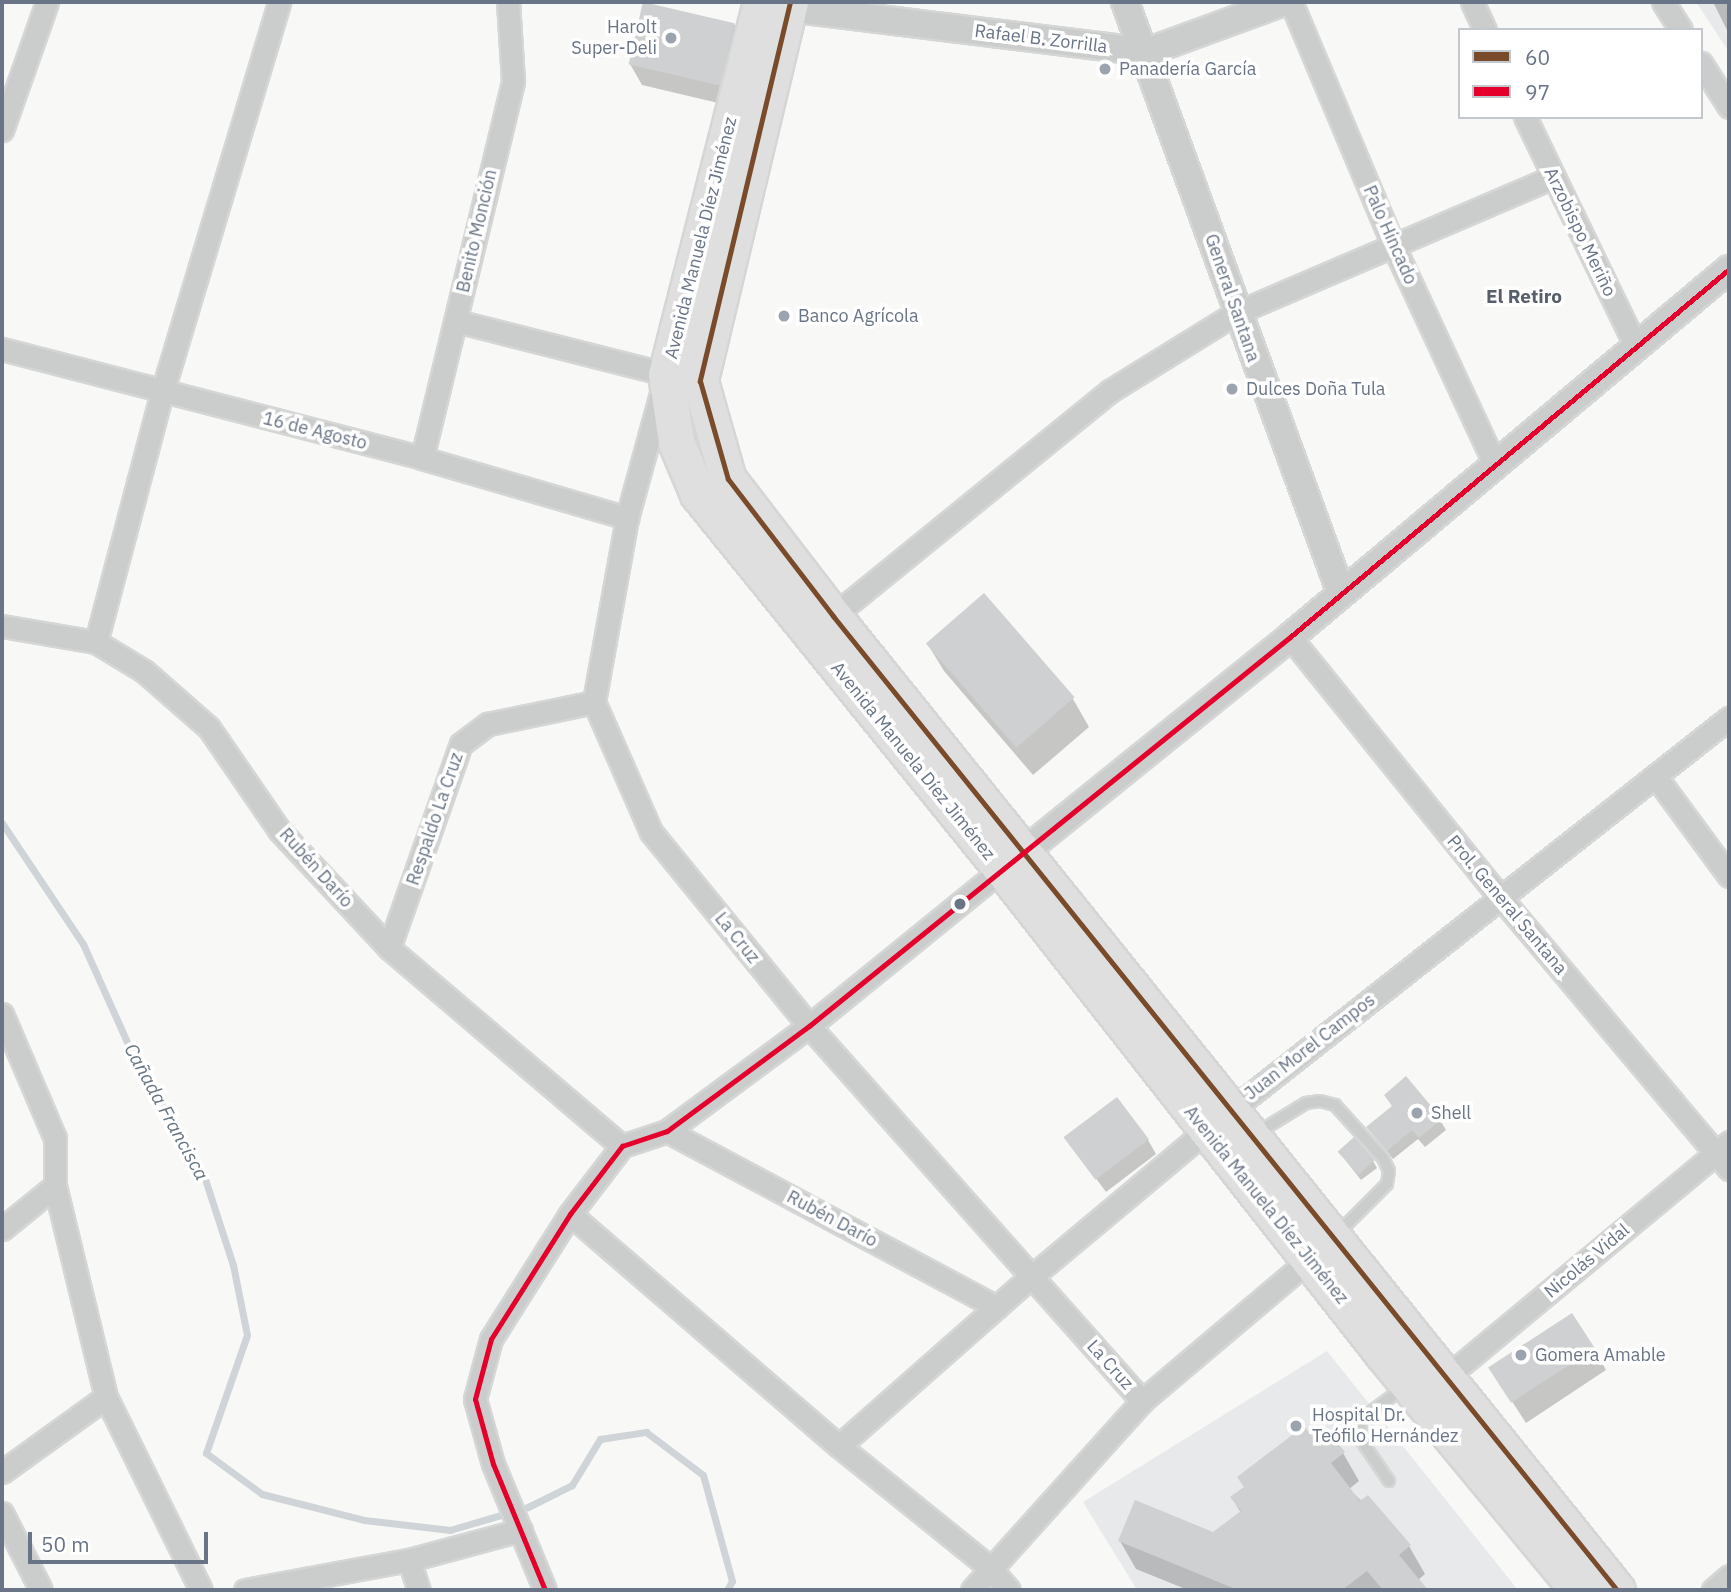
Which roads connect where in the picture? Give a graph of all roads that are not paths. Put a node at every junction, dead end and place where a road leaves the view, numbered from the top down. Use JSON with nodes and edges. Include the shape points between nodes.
{"nodes":[{"id":1,"x":47,"y":2,"type":"edge"},
{"id":2,"x":279,"y":2,"type":"edge"},
{"id":3,"x":508,"y":2,"type":"edge"},
{"id":4,"x":1125,"y":2,"type":"edge"},
{"id":5,"x":1284,"y":2,"type":"edge"},
{"id":6,"x":1291,"y":2,"type":"edge"},
{"id":7,"x":1472,"y":2,"type":"edge"},
{"id":8,"x":1663,"y":2,"type":"edge"},
{"id":9,"x":780,"y":4,"type":"edge"},
{"id":10,"x":1484,"y":28,"type":"edge"},
{"id":11,"x":1680,"y":28,"type":"edge"},
{"id":12,"x":1147,"y":52,"type":"junction"},
{"id":13,"x":1703,"y":66,"type":"edge"},
{"id":14,"x":1729,"y":107,"type":"edge"},
{"id":15,"x":1526,"y":119,"type":"edge"},
{"id":16,"x":2,"y":130,"type":"edge"},
{"id":17,"x":1553,"y":177,"type":"junction"},
{"id":18,"x":1394,"y":247,"type":"junction"},
{"id":19,"x":1729,"y":268,"type":"edge"},
{"id":20,"x":1236,"y":313,"type":"junction"},
{"id":21,"x":456,"y":321,"type":"junction"},
{"id":22,"x":1636,"y":347,"type":"junction"},
{"id":23,"x":2,"y":349,"type":"edge"},
{"id":24,"x":666,"y":374,"type":"junction"},
{"id":25,"x":700,"y":382,"type":"junction"},
{"id":26,"x":162,"y":393,"type":"junction"},
{"id":27,"x":422,"y":458,"type":"junction"},
{"id":28,"x":1495,"y":466,"type":"junction"},
{"id":29,"x":626,"y":518,"type":"junction"},
{"id":30,"x":1341,"y":593,"type":"junction"},
{"id":31,"x":833,"y":617,"type":"junction"},
{"id":32,"x":2,"y":626,"type":"edge"},
{"id":33,"x":1290,"y":637,"type":"junction"},
{"id":34,"x":96,"y":642,"type":"junction"},
{"id":35,"x":594,"y":702,"type":"junction"},
{"id":36,"x":1729,"y":718,"type":"edge"},
{"id":37,"x":1656,"y":777,"type":"junction"},
{"id":38,"x":1013,"y":860,"type":"junction"},
{"id":39,"x":1729,"y":876,"type":"edge"},
{"id":40,"x":1500,"y":897,"type":"junction"},
{"id":41,"x":389,"y":948,"type":"junction"},
{"id":42,"x":4,"y":1020,"type":"edge"},
{"id":43,"x":809,"y":1026,"type":"junction"},
{"id":44,"x":1230,"y":1126,"type":"junction"},
{"id":45,"x":667,"y":1131,"type":"junction"},
{"id":46,"x":622,"y":1146,"type":"junction"},
{"id":47,"x":1725,"y":1155,"type":"edge"},
{"id":48,"x":55,"y":1186,"type":"junction"},
{"id":49,"x":570,"y":1214,"type":"junction"},
{"id":50,"x":2,"y":1229,"type":"edge"},
{"id":51,"x":1322,"y":1248,"type":"junction"},
{"id":52,"x":1031,"y":1278,"type":"junction"},
{"id":53,"x":997,"y":1307,"type":"junction"},
{"id":54,"x":1444,"y":1379,"type":"junction"},
{"id":55,"x":1408,"y":1385,"type":"junction"},
{"id":56,"x":106,"y":1397,"type":"junction"},
{"id":57,"x":1142,"y":1401,"type":"junction"},
{"id":58,"x":839,"y":1446,"type":"junction"},
{"id":59,"x":2,"y":1472,"type":"edge"},
{"id":60,"x":1389,"y":1481,"type":"dead end"},
{"id":61,"x":2,"y":1513,"type":"edge"},
{"id":62,"x":1535,"y":1513,"type":"junction"},
{"id":63,"x":522,"y":1530,"type":"junction"},
{"id":64,"x":409,"y":1560,"type":"junction"},
{"id":65,"x":989,"y":1567,"type":"junction"},
{"id":66,"x":1729,"y":1576,"type":"edge"},
{"id":67,"x":41,"y":1590,"type":"edge"},
{"id":68,"x":201,"y":1590,"type":"edge"},
{"id":69,"x":245,"y":1590,"type":"edge"},
{"id":70,"x":419,"y":1590,"type":"edge"},
{"id":71,"x":545,"y":1590,"type":"edge"},
{"id":72,"x":972,"y":1590,"type":"edge"},
{"id":73,"x":1009,"y":1590,"type":"edge"},
{"id":74,"x":1578,"y":1590,"type":"edge"},
{"id":75,"x":1618,"y":1590,"type":"edge"},
{"id":76,"x":1713,"y":1590,"type":"edge"}],
"edges":[{"from":1,"to":16,"type":"street"},
{"from":2,"to":26,"type":"street"},
{"from":3,"to":21,"type":"street","name":"Benito Monción","via":[[513,81]]},
{"from":4,"to":12,"type":"street","name":"General Santana"},
{"from":5,"to":12,"type":"street","name":"Rafael B. Zorrilla"},
{"from":6,"to":18,"type":"street","name":"Palo Hincado"},
{"from":7,"to":10,"type":"street"},
{"from":8,"to":11,"type":"street"},
{"from":9,"to":12,"type":"street","name":"Rafael B. Zorrilla"},
{"from":9,"to":24,"type":"main road","name":"Avenida Manuela Díez Jiménez"},
{"from":9,"to":25,"type":"main road","name":"Avenida Manuela Díez Jiménez"},
{"from":12,"to":20,"type":"street","name":"General Santana"},
{"from":13,"to":14,"type":"street"},
{"from":15,"to":17,"type":"street","name":"Arzobispo Meriño"},
{"from":17,"to":18,"type":"street"},
{"from":17,"to":22,"type":"street","name":"Arzobispo Meriño"},
{"from":18,"to":20,"type":"street"},
{"from":18,"to":28,"type":"street","name":"Palo Hincado"},
{"from":19,"to":22,"type":"street"},
{"from":20,"to":30,"type":"street","name":"General Santana"},
{"from":20,"to":31,"type":"street","via":[[1110,391]]},
{"from":21,"to":24,"type":"street"},
{"from":21,"to":27,"type":"street","name":"Benito Monción"},
{"from":22,"to":28,"type":"street"},
{"from":23,"to":26,"type":"street","name":"16 de Agosto"},
{"from":24,"to":25,"type":"street"},
{"from":24,"to":29,"type":"street"},
{"from":24,"to":38,"type":"main road","name":"Avenida Manuela Díez Jiménez","via":[[676,442],[698,494]]},
{"from":25,"to":31,"type":"main road","name":"Avenida Manuela Díez Jiménez","via":[[728,479]]},
{"from":26,"to":27,"type":"street","name":"16 de Agosto"},
{"from":26,"to":34,"type":"street"},
{"from":27,"to":29,"type":"street","name":"16 de Agosto"},
{"from":28,"to":30,"type":"street"},
{"from":29,"to":35,"type":"street"},
{"from":30,"to":33,"type":"street"},
{"from":31,"to":38,"type":"main road","name":"Avenida Manuela Díez Jiménez"},
{"from":32,"to":34,"type":"street","name":"Rubén Darío"},
{"from":33,"to":38,"type":"street"},
{"from":33,"to":40,"type":"street","name":"Prol. General Santana"},
{"from":34,"to":41,"type":"street","name":"Rubén Darío","via":[[144,671],[209,728],[279,830]]},
{"from":35,"to":41,"type":"street","name":"Respaldo La Cruz","via":[[488,724],[461,744]]},
{"from":35,"to":43,"type":"street","name":"La Cruz","via":[[651,832]]},
{"from":36,"to":37,"type":"street","name":"Juan Morel Campos"},
{"from":37,"to":39,"type":"street"},
{"from":37,"to":40,"type":"street","name":"Juan Morel Campos"},
{"from":38,"to":43,"type":"street"},
{"from":38,"to":44,"type":"main road","name":"Avenida Manuela Díez Jiménez"},
{"from":40,"to":44,"type":"street","name":"Juan Morel Campos"},
{"from":40,"to":47,"type":"street","name":"Prol. General Santana"},
{"from":41,"to":46,"type":"street","name":"Rubén Darío"},
{"from":42,"to":48,"type":"street","via":[[55,1138]]},
{"from":43,"to":45,"type":"street"},
{"from":43,"to":52,"type":"street","name":"La Cruz"},
{"from":44,"to":51,"type":"main road","name":"Avenida Manuela Díez Jiménez"},
{"from":44,"to":51,"type":"main road","name":"Avenida Manuela Díez Jiménez"},
{"from":44,"to":51,"type":"lane","via":[[1320,1101],[1335,1105],[1382,1158],[1389,1171],[1387,1184]]},
{"from":44,"to":52,"type":"street","name":"Juan Morel Campos"},
{"from":45,"to":46,"type":"street"},
{"from":45,"to":53,"type":"street","name":"Rubén Darío"},
{"from":46,"to":49,"type":"street"},
{"from":47,"to":54,"type":"street","name":"Nicolás Vidal"},
{"from":48,"to":50,"type":"street"},
{"from":48,"to":56,"type":"street"},
{"from":49,"to":58,"type":"street"},
{"from":49,"to":63,"type":"street","via":[[491,1339],[475,1399],[493,1464]]},
{"from":51,"to":54,"type":"main road","name":"Avenida Manuela Díez Jiménez"},
{"from":51,"to":55,"type":"main road","name":"Avenida Manuela Díez Jiménez"},
{"from":51,"to":57,"type":"street"},
{"from":52,"to":53,"type":"street","name":"Juan Morel Campos"},
{"from":52,"to":57,"type":"street","name":"La Cruz"},
{"from":53,"to":58,"type":"street","name":"Juan Morel Campos"},
{"from":54,"to":62,"type":"main road","name":"Avenida Manuela Díez Jiménez"},
{"from":55,"to":60,"type":"lane","via":[[1360,1420],[1361,1440]]},
{"from":55,"to":62,"type":"main road","name":"Avenida Manuela Díez Jiménez"},
{"from":56,"to":59,"type":"street"},
{"from":56,"to":68,"type":"street"},
{"from":57,"to":65,"type":"street"},
{"from":58,"to":65,"type":"street"},
{"from":61,"to":67,"type":"street"},
{"from":62,"to":74,"type":"main road","name":"Avenida Manuela Díez Jiménez"},
{"from":62,"to":75,"type":"main road","name":"Avenida Manuela Díez Jiménez"},
{"from":63,"to":64,"type":"street"},
{"from":63,"to":71,"type":"street"},
{"from":64,"to":69,"type":"street"},
{"from":64,"to":70,"type":"street"},
{"from":65,"to":72,"type":"street"},
{"from":65,"to":73,"type":"street"},
{"from":66,"to":76,"type":"street"}]}
